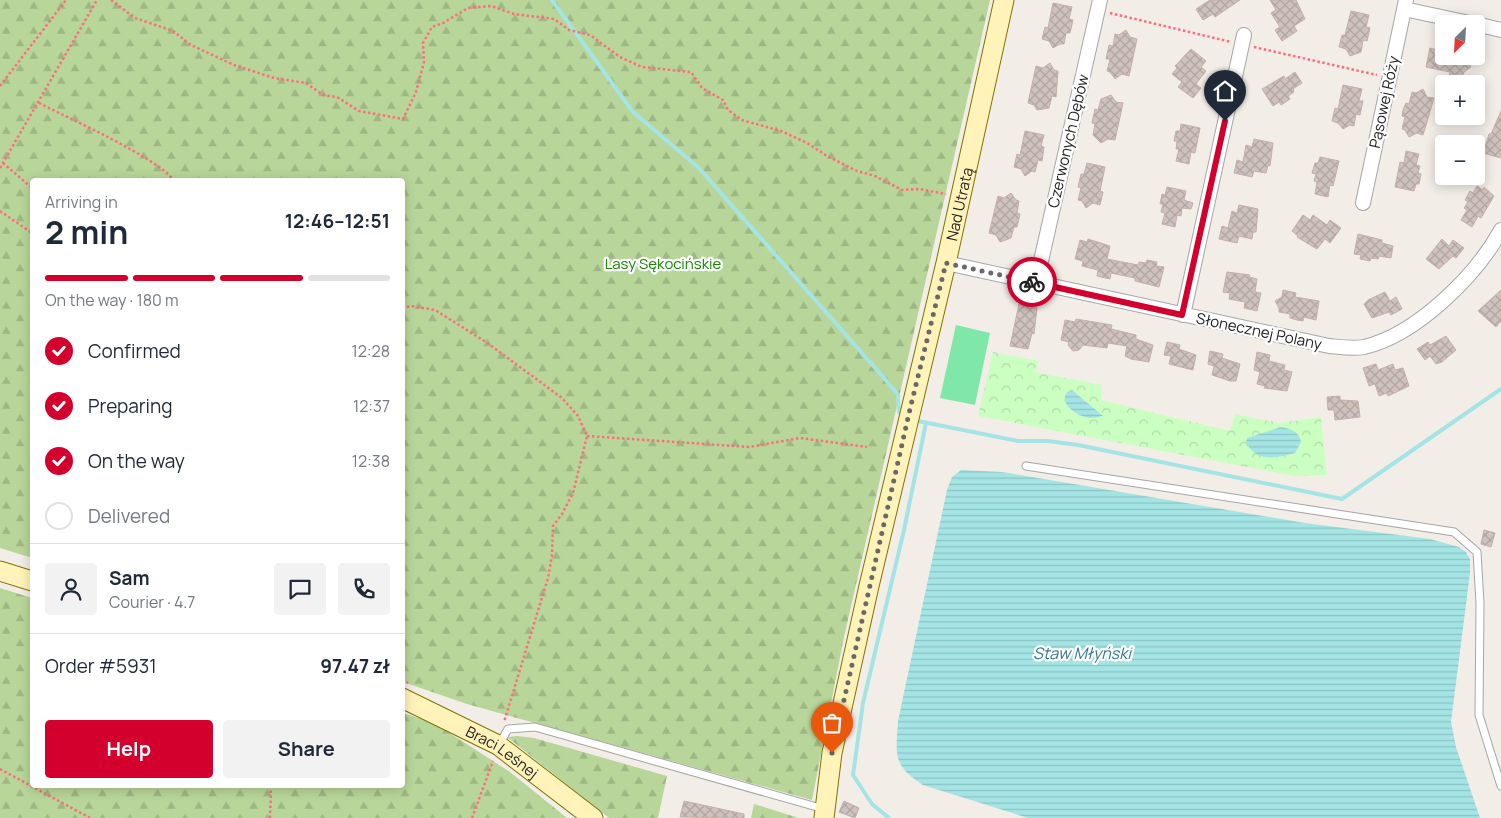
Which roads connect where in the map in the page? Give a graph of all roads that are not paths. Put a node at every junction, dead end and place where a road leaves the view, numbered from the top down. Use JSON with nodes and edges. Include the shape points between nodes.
{"nodes":[{"id":1,"x":1004,"y":0,"type":"edge"},
{"id":2,"x":1405,"y":4,"type":"edge"},
{"id":3,"x":1099,"y":5,"type":"edge"},
{"id":4,"x":1444,"y":15,"type":"edge"},
{"id":5,"x":1485,"y":26,"type":"edge"},
{"id":6,"x":1501,"y":30,"type":"edge"},
{"id":7,"x":1243,"y":40,"type":"road end"},
{"id":8,"x":1363,"y":203,"type":"dead end"},
{"id":9,"x":1501,"y":230,"type":"edge"},
{"id":10,"x":946,"y":263,"type":"junction"},
{"id":11,"x":1036,"y":283,"type":"junction"},
{"id":12,"x":1182,"y":315,"type":"junction"},
{"id":13,"x":1026,"y":466,"type":"dead end"},
{"id":14,"x":0,"y":571,"type":"edge"},
{"id":15,"x":30,"y":580,"type":"edge"},
{"id":16,"x":405,"y":699,"type":"edge"},
{"id":17,"x":498,"y":745,"type":"junction"},
{"id":18,"x":1501,"y":786,"type":"edge"},
{"id":19,"x":824,"y":814,"type":"edge"},
{"id":20,"x":593,"y":818,"type":"edge"}],
"edges":[{"from":1,"to":10,"type":"street","name":"Nad Utratą"},
{"from":2,"to":4,"type":"street"},
{"from":2,"to":8,"type":"street","name":"Pąsowej Róży"},
{"from":3,"to":11,"type":"street","name":"Czerwonych Dębów"},
{"from":5,"to":6,"type":"street"},
{"from":7,"to":12,"type":"street"},
{"from":9,"to":12,"type":"street","name":"Słonecznej Polany","via":[[1458,290],[1399,332],[1363,347],[1329,346]]},
{"from":10,"to":11,"type":"street","name":"Słonecznej Polany"},
{"from":10,"to":19,"type":"street","name":"Nad Utratą","via":[[832,753]]},
{"from":11,"to":12,"type":"street","name":"Słonecznej Polany"},
{"from":13,"to":18,"type":"lane","via":[[1454,532],[1477,552],[1479,714]]},
{"from":14,"to":15,"type":"street"},
{"from":16,"to":17,"type":"street","name":"Braci Leśnej"},
{"from":17,"to":19,"type":"lane","via":[[508,729],[535,727]]},
{"from":17,"to":20,"type":"street","name":"Braci Leśnej"}]}
